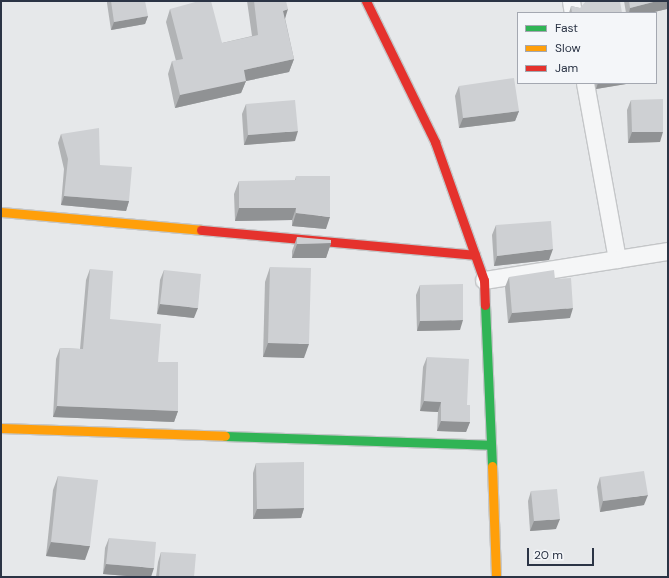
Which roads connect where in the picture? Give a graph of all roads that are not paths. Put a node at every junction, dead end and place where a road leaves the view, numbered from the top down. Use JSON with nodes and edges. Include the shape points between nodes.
{"nodes":[{"id":1,"x":366,"y":1,"type":"edge"},
{"id":2,"x":572,"y":1,"type":"edge"},
{"id":3,"x":573,"y":12,"type":"edge"},
{"id":4,"x":585,"y":84,"type":"edge"},
{"id":5,"x":1,"y":212,"type":"edge"},
{"id":6,"x":668,"y":251,"type":"edge"},
{"id":7,"x":475,"y":255,"type":"junction"},
{"id":8,"x":618,"y":259,"type":"junction"},
{"id":9,"x":484,"y":280,"type":"junction"},
{"id":10,"x":1,"y":428,"type":"edge"},
{"id":11,"x":490,"y":445,"type":"junction"},
{"id":12,"x":496,"y":577,"type":"edge"}],
"edges":[{"from":1,"to":7,"type":"street","via":[[435,142]]},
{"from":2,"to":3,"type":"street"},
{"from":4,"to":8,"type":"street"},
{"from":5,"to":7,"type":"street"},
{"from":6,"to":8,"type":"street"},
{"from":7,"to":9,"type":"street"},
{"from":8,"to":9,"type":"street"},
{"from":9,"to":11,"type":"street"},
{"from":10,"to":11,"type":"street"},
{"from":11,"to":12,"type":"street"}]}
